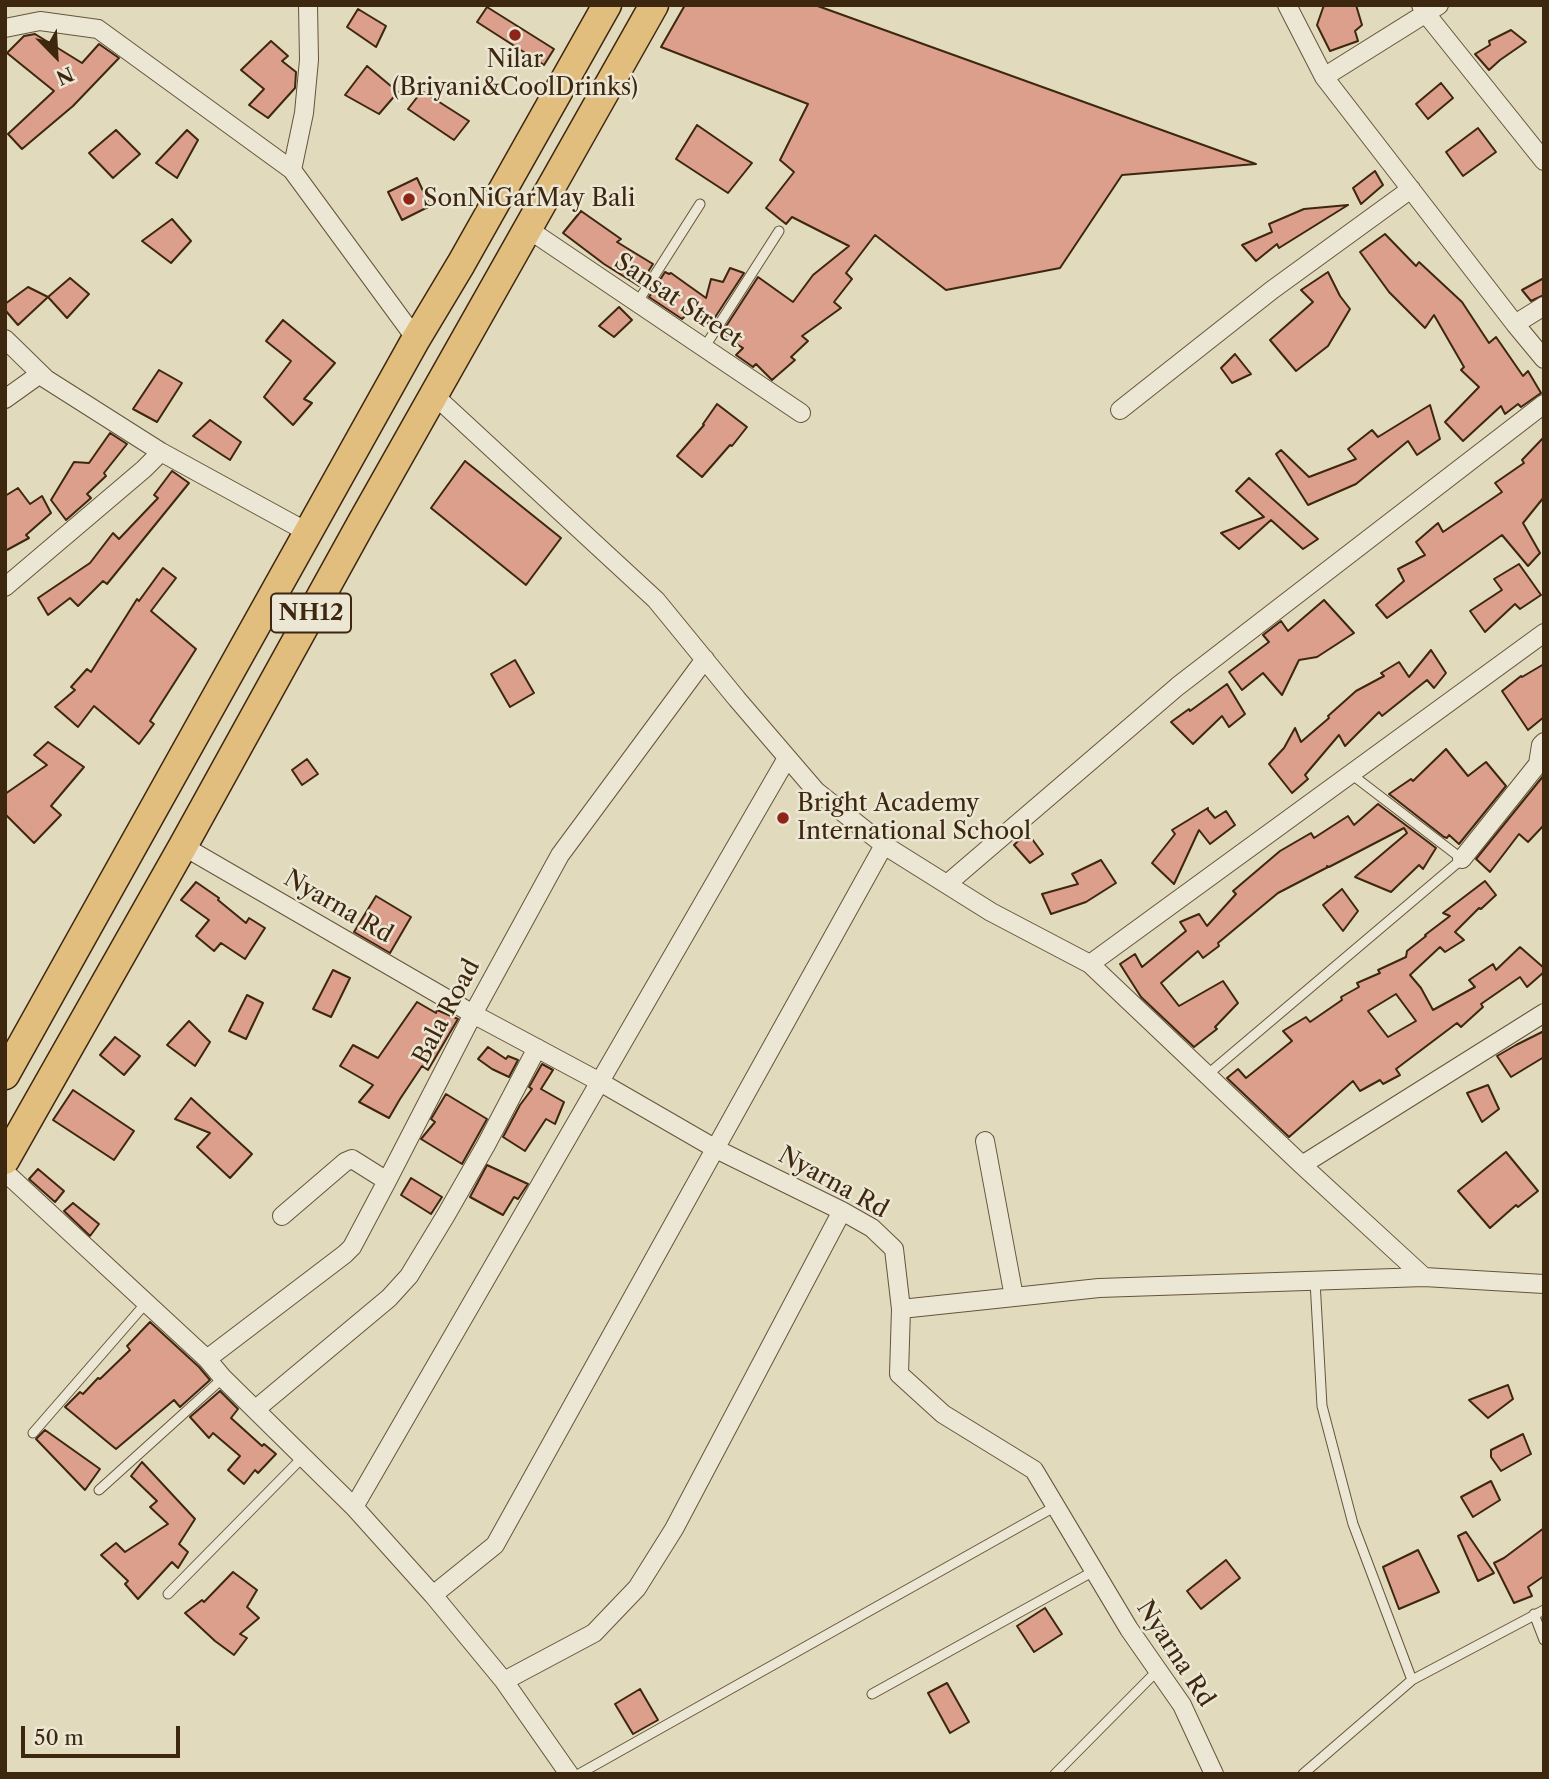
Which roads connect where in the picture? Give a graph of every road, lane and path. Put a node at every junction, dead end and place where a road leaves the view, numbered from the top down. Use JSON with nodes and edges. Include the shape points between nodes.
{"nodes":[{"id":1,"x":308,"y":5,"type":"edge"},
{"id":2,"x":654,"y":5,"type":"edge"},
{"id":3,"x":1287,"y":5,"type":"edge"},
{"id":4,"x":604,"y":6,"type":"edge"},
{"id":5,"x":1429,"y":8,"type":"edge"},
{"id":6,"x":5,"y":28,"type":"edge"},
{"id":7,"x":585,"y":44,"type":"junction"},
{"id":8,"x":620,"y":66,"type":"junction"},
{"id":9,"x":1324,"y":77,"type":"junction"},
{"id":10,"x":1544,"y":161,"type":"edge"},
{"id":11,"x":292,"y":170,"type":"junction"},
{"id":12,"x":1410,"y":189,"type":"junction"},
{"id":13,"x":700,"y":204,"type":"dead end"},
{"id":14,"x":528,"y":229,"type":"junction"},
{"id":15,"x":779,"y":231,"type":"dead end"},
{"id":16,"x":461,"y":264,"type":"junction"},
{"id":17,"x":496,"y":285,"type":"junction"},
{"id":18,"x":638,"y":303,"type":"junction"},
{"id":19,"x":1544,"y":306,"type":"edge"},
{"id":20,"x":1515,"y":324,"type":"junction"},
{"id":21,"x":5,"y":338,"type":"edge"},
{"id":22,"x":416,"y":339,"type":"junction"},
{"id":23,"x":704,"y":348,"type":"junction"},
{"id":24,"x":1544,"y":359,"type":"edge"},
{"id":25,"x":40,"y":374,"type":"junction"},
{"id":26,"x":434,"y":395,"type":"junction"},
{"id":27,"x":5,"y":399,"type":"edge"},
{"id":28,"x":1544,"y":404,"type":"edge"},
{"id":29,"x":1121,"y":410,"type":"dead end"},
{"id":30,"x":801,"y":413,"type":"dead end"},
{"id":31,"x":161,"y":452,"type":"junction"},
{"id":32,"x":326,"y":502,"type":"junction"},
{"id":33,"x":362,"y":522,"type":"junction"},
{"id":34,"x":309,"y":533,"type":"junction"},
{"id":35,"x":5,"y":587,"type":"edge"},
{"id":36,"x":1544,"y":632,"type":"edge"},
{"id":37,"x":705,"y":659,"type":"junction"},
{"id":38,"x":207,"y":714,"type":"junction"},
{"id":39,"x":244,"y":734,"type":"junction"},
{"id":40,"x":1544,"y":742,"type":"edge"},
{"id":41,"x":788,"y":758,"type":"junction"},
{"id":42,"x":1351,"y":774,"type":"junction"},
{"id":43,"x":884,"y":845,"type":"junction"},
{"id":44,"x":183,"y":846,"type":"junction"},
{"id":45,"x":1462,"y":859,"type":"junction"},
{"id":46,"x":947,"y":884,"type":"junction"},
{"id":47,"x":85,"y":932,"type":"junction"},
{"id":48,"x":121,"y":956,"type":"junction"},
{"id":49,"x":1090,"y":964,"type":"junction"},
{"id":50,"x":1544,"y":1013,"type":"edge"},
{"id":51,"x":473,"y":1014,"type":"junction"},
{"id":52,"x":537,"y":1048,"type":"junction"},
{"id":53,"x":5,"y":1075,"type":"edge"},
{"id":54,"x":1207,"y":1075,"type":"junction"},
{"id":55,"x":600,"y":1082,"type":"junction"},
{"id":56,"x":985,"y":1141,"type":"dead end"},
{"id":57,"x":716,"y":1149,"type":"junction"},
{"id":58,"x":5,"y":1160,"type":"edge"},
{"id":59,"x":1302,"y":1165,"type":"junction"},
{"id":60,"x":5,"y":1172,"type":"edge"},
{"id":61,"x":387,"y":1181,"type":"junction"},
{"id":62,"x":842,"y":1211,"type":"junction"},
{"id":63,"x":282,"y":1216,"type":"dead end"},
{"id":64,"x":1424,"y":1277,"type":"junction"},
{"id":65,"x":1315,"y":1281,"type":"junction"},
{"id":66,"x":1544,"y":1284,"type":"edge"},
{"id":67,"x":1014,"y":1297,"type":"junction"},
{"id":68,"x":146,"y":1303,"type":"junction"},
{"id":69,"x":901,"y":1309,"type":"junction"},
{"id":70,"x":206,"y":1359,"type":"junction"},
{"id":71,"x":223,"y":1378,"type":"junction"},
{"id":72,"x":256,"y":1409,"type":"junction"},
{"id":73,"x":33,"y":1433,"type":"dead end"},
{"id":74,"x":303,"y":1457,"type":"junction"},
{"id":75,"x":99,"y":1490,"type":"dead end"},
{"id":76,"x":1056,"y":1506,"type":"junction"},
{"id":77,"x":354,"y":1507,"type":"junction"},
{"id":78,"x":1094,"y":1571,"type":"junction"},
{"id":79,"x":168,"y":1594,"type":"dead end"},
{"id":80,"x":433,"y":1595,"type":"junction"},
{"id":81,"x":1544,"y":1609,"type":"edge"},
{"id":82,"x":1534,"y":1614,"type":"junction"},
{"id":83,"x":1544,"y":1640,"type":"edge"},
{"id":84,"x":1158,"y":1670,"type":"junction"},
{"id":85,"x":1412,"y":1680,"type":"junction"},
{"id":86,"x":504,"y":1681,"type":"junction"},
{"id":87,"x":872,"y":1694,"type":"dead end"},
{"id":88,"x":569,"y":1774,"type":"edge"},
{"id":89,"x":579,"y":1774,"type":"edge"},
{"id":90,"x":1055,"y":1774,"type":"edge"},
{"id":91,"x":1214,"y":1774,"type":"edge"},
{"id":92,"x":1303,"y":1774,"type":"edge"}],
"edges":[{"from":1,"to":11,"type":"street","via":[[304,113]]},
{"from":2,"to":8,"type":"highway","number":"NH12"},
{"from":3,"to":9,"type":"street"},
{"from":4,"to":7,"type":"highway","number":"NH12"},
{"from":5,"to":9,"type":"street"},
{"from":5,"to":10,"type":"street"},
{"from":6,"to":11,"type":"street","via":[[40,21],[98,29]]},
{"from":7,"to":8,"type":"highway"},
{"from":7,"to":16,"type":"highway","number":"NH12"},
{"from":8,"to":14,"type":"highway","number":"NH12"},
{"from":9,"to":12,"type":"street"},
{"from":11,"to":22,"type":"street"},
{"from":12,"to":20,"type":"street"},
{"from":12,"to":29,"type":"street","via":[[1272,290]]},
{"from":13,"to":18,"type":"lane"},
{"from":14,"to":17,"type":"highway","number":"NH12"},
{"from":14,"to":18,"type":"street","name":"Sansat Street"},
{"from":15,"to":23,"type":"lane"},
{"from":16,"to":17,"type":"highway"},
{"from":16,"to":22,"type":"highway","number":"NH12"},
{"from":17,"to":26,"type":"highway","number":"NH12"},
{"from":18,"to":23,"type":"street","name":"Sansat Street"},
{"from":19,"to":20,"type":"street"},
{"from":20,"to":24,"type":"street"},
{"from":21,"to":25,"type":"street"},
{"from":22,"to":32,"type":"highway","number":"NH12"},
{"from":23,"to":30,"type":"street","name":"Sansat Street"},
{"from":25,"to":27,"type":"street"},
{"from":25,"to":31,"type":"street"},
{"from":26,"to":33,"type":"highway","number":"NH12"},
{"from":26,"to":37,"type":"street","via":[[656,600]]},
{"from":28,"to":46,"type":"street","via":[[1178,686]]},
{"from":31,"to":34,"type":"street"},
{"from":31,"to":35,"type":"street"},
{"from":32,"to":33,"type":"highway"},
{"from":32,"to":34,"type":"highway","number":"NH12"},
{"from":33,"to":39,"type":"highway","number":"NH12"},
{"from":34,"to":38,"type":"highway","number":"NH12"},
{"from":36,"to":42,"type":"street"},
{"from":37,"to":41,"type":"street"},
{"from":37,"to":51,"type":"street","name":"Bala Road","via":[[560,855]]},
{"from":38,"to":39,"type":"highway"},
{"from":38,"to":47,"type":"highway","number":"NH12"},
{"from":39,"to":44,"type":"highway","number":"NH12"},
{"from":40,"to":45,"type":"street","via":[[1538,764]]},
{"from":41,"to":43,"type":"street","via":[[816,791]]},
{"from":41,"to":55,"type":"street"},
{"from":42,"to":45,"type":"lane"},
{"from":42,"to":49,"type":"street"},
{"from":43,"to":46,"type":"street"},
{"from":43,"to":57,"type":"street"},
{"from":44,"to":48,"type":"highway","number":"NH12"},
{"from":44,"to":51,"type":"street","name":"Nyarna Rd"},
{"from":45,"to":54,"type":"lane"},
{"from":46,"to":49,"type":"street"},
{"from":47,"to":48,"type":"highway"},
{"from":47,"to":53,"type":"highway","number":"NH12"},
{"from":48,"to":58,"type":"highway","number":"NH12"},
{"from":49,"to":54,"type":"street"},
{"from":50,"to":59,"type":"street"},
{"from":51,"to":52,"type":"street","name":"Nyarna Rd"},
{"from":51,"to":61,"type":"street","name":"Bala Road"},
{"from":52,"to":55,"type":"street","name":"Nyarna Rd"},
{"from":52,"to":72,"type":"street","via":[[409,1276],[381,1306]]},
{"from":54,"to":59,"type":"street"},
{"from":55,"to":57,"type":"street","name":"Nyarna Rd"},
{"from":55,"to":77,"type":"street"},
{"from":56,"to":67,"type":"street"},
{"from":57,"to":62,"type":"street","name":"Nyarna Rd"},
{"from":57,"to":80,"type":"street","via":[[495,1545]]},
{"from":59,"to":64,"type":"street"},
{"from":60,"to":68,"type":"street"},
{"from":61,"to":63,"type":"street","via":[[352,1159]]},
{"from":61,"to":70,"type":"street","name":"Bala Road","via":[[345,1254]]},
{"from":62,"to":69,"type":"street","name":"Nyarna Rd","via":[[872,1228],[894,1249]]},
{"from":62,"to":86,"type":"street","via":[[674,1530],[637,1588],[594,1633]]},
{"from":64,"to":65,"type":"street"},
{"from":64,"to":66,"type":"street"},
{"from":65,"to":67,"type":"street","via":[[1099,1288]]},
{"from":65,"to":85,"type":"lane","via":[[1322,1406],[1353,1524]]},
{"from":67,"to":69,"type":"street"},
{"from":68,"to":70,"type":"street"},
{"from":68,"to":73,"type":"lane"},
{"from":69,"to":76,"type":"street","name":"Nyarna Rd","via":[[899,1374],[943,1413],[1034,1470]]},
{"from":70,"to":71,"type":"street"},
{"from":71,"to":72,"type":"street"},
{"from":71,"to":75,"type":"lane"},
{"from":72,"to":74,"type":"street"},
{"from":74,"to":77,"type":"street"},
{"from":74,"to":79,"type":"lane"},
{"from":76,"to":78,"type":"street","name":"Nyarna Rd"},
{"from":76,"to":89,"type":"lane"},
{"from":77,"to":80,"type":"street"},
{"from":78,"to":84,"type":"street","name":"Nyarna Rd"},
{"from":78,"to":87,"type":"lane"},
{"from":80,"to":86,"type":"street"},
{"from":81,"to":82,"type":"lane"},
{"from":82,"to":83,"type":"lane"},
{"from":82,"to":85,"type":"lane"},
{"from":84,"to":90,"type":"lane"},
{"from":84,"to":91,"type":"street","name":"Nyarna Rd","via":[[1182,1705]]},
{"from":85,"to":92,"type":"lane"},
{"from":86,"to":88,"type":"street"}]}
